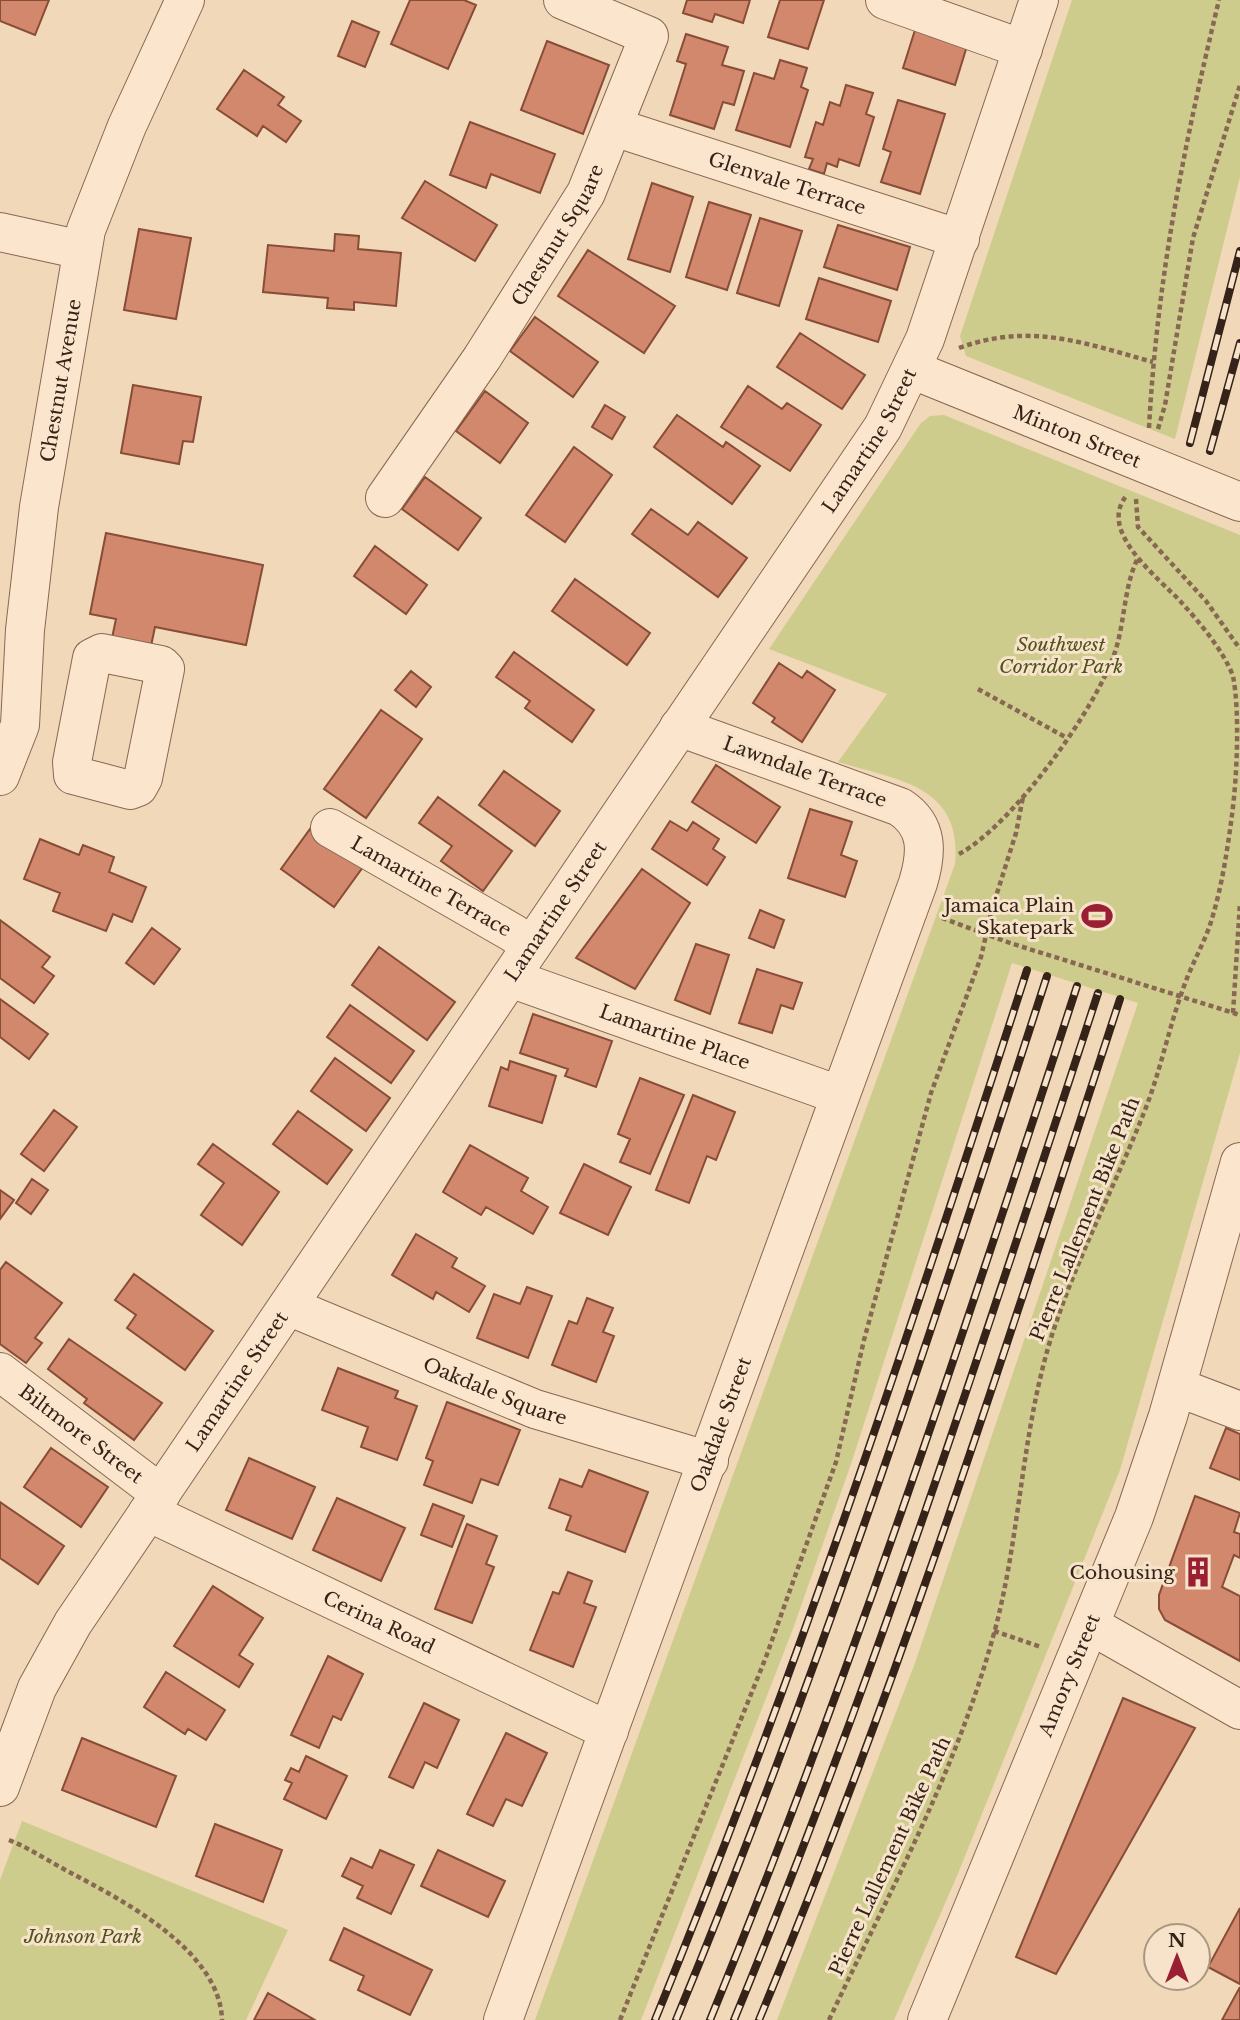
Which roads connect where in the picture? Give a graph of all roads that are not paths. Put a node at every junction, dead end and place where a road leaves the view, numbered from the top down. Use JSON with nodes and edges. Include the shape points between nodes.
{"nodes":[{"id":1,"x":185,"y":0,"type":"edge"},
{"id":2,"x":563,"y":0,"type":"edge"},
{"id":3,"x":885,"y":0,"type":"edge"},
{"id":4,"x":1039,"y":0,"type":"edge"},
{"id":5,"x":1023,"y":49,"type":"junction"},
{"id":6,"x":614,"y":127,"type":"junction"},
{"id":7,"x":0,"y":232,"type":"edge"},
{"id":8,"x":960,"y":239,"type":"junction"},
{"id":9,"x":82,"y":250,"type":"junction"},
{"id":10,"x":913,"y":370,"type":"junction"},
{"id":11,"x":385,"y":498,"type":"dead end"},
{"id":12,"x":1240,"y":502,"type":"edge"},
{"id":13,"x":22,"y":701,"type":"junction"},
{"id":14,"x":80,"y":718,"type":"dead end"},
{"id":15,"x":679,"y":727,"type":"junction"},
{"id":16,"x":0,"y":776,"type":"edge"},
{"id":17,"x":330,"y":828,"type":"dead end"},
{"id":18,"x":922,"y":829,"type":"joint"},
{"id":19,"x":531,"y":946,"type":"junction"},
{"id":20,"x":510,"y":978,"type":"junction"},
{"id":21,"x":839,"y":1095,"type":"junction"},
{"id":22,"x":1240,"y":1162,"type":"edge"},
{"id":23,"x":288,"y":1306,"type":"junction"},
{"id":24,"x":0,"y":1373,"type":"edge"},
{"id":25,"x":1177,"y":1387,"type":"junction"},
{"id":26,"x":1240,"y":1411,"type":"edge"},
{"id":27,"x":709,"y":1461,"type":"junction"},
{"id":28,"x":155,"y":1503,"type":"junction"},
{"id":29,"x":1092,"y":1626,"type":"junction"},
{"id":30,"x":1240,"y":1710,"type":"edge"},
{"id":31,"x":609,"y":1731,"type":"junction"},
{"id":32,"x":0,"y":1787,"type":"edge"},
{"id":33,"x":503,"y":2020,"type":"edge"},
{"id":34,"x":927,"y":2020,"type":"edge"}],
"edges":[{"from":1,"to":9,"type":"street","name":"Chestnut Avenue","via":[[127,126]]},
{"from":2,"to":6,"type":"street","name":"Chestnut Square","via":[[649,36]]},
{"from":3,"to":5,"type":"street"},
{"from":4,"to":5,"type":"street","name":"Lamartine Street"},
{"from":5,"to":8,"type":"street","name":"Lamartine Street"},
{"from":6,"to":8,"type":"street","name":"Glenvale Terrace"},
{"from":6,"to":11,"type":"street","name":"Chestnut Square","via":[[586,193],[482,358]]},
{"from":7,"to":9,"type":"street"},
{"from":8,"to":10,"type":"street","name":"Lamartine Street"},
{"from":9,"to":13,"type":"street","name":"Chestnut Avenue","via":[[39,508]]},
{"from":10,"to":12,"type":"street","name":"Minton Street"},
{"from":10,"to":15,"type":"street","name":"Lamartine Street","via":[[883,427]]},
{"from":13,"to":14,"type":"street"},
{"from":13,"to":16,"type":"street","name":"Chestnut Avenue","via":[[20,724]]},
{"from":15,"to":18,"type":"street","name":"Lawndale Terrace","via":[[890,802],[909,813]]},
{"from":15,"to":19,"type":"street","name":"Lamartine Street"},
{"from":17,"to":19,"type":"street","name":"Lamartine Terrace"},
{"from":18,"to":21,"type":"street","name":"Oakdale Street","via":[[925,850],[918,883]]},
{"from":19,"to":20,"type":"street","name":"Lamartine Street"},
{"from":20,"to":21,"type":"street","name":"Lamartine Place"},
{"from":20,"to":23,"type":"street","name":"Lamartine Street"},
{"from":21,"to":27,"type":"street","name":"Oakdale Street"},
{"from":22,"to":25,"type":"street","name":"Amory Street"},
{"from":23,"to":27,"type":"street","name":"Oakdale Square","via":[[535,1409]]},
{"from":23,"to":28,"type":"street","name":"Lamartine Street"},
{"from":24,"to":28,"type":"street","name":"Biltmore Street"},
{"from":25,"to":26,"type":"street"},
{"from":25,"to":29,"type":"street","name":"Amory Street"},
{"from":27,"to":31,"type":"street","name":"Oakdale Street"},
{"from":28,"to":31,"type":"street","name":"Cerina Road"},
{"from":28,"to":32,"type":"street","name":"Lamartine Street","via":[[47,1667]]},
{"from":29,"to":30,"type":"street"},
{"from":29,"to":34,"type":"street","name":"Amory Street"},
{"from":31,"to":33,"type":"street","name":"Oakdale Street"}]}
